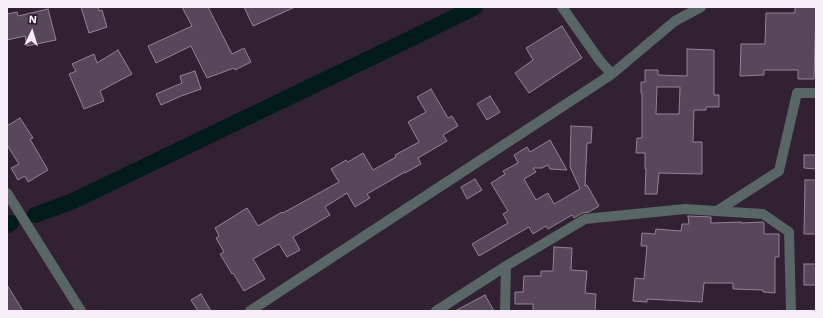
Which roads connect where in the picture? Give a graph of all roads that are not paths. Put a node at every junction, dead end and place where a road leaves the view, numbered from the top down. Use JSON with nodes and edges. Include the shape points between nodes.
{"nodes":[{"id":1,"x":562,"y":7,"type":"edge"},
{"id":2,"x":701,"y":7,"type":"edge"},
{"id":3,"x":612,"y":74,"type":"junction"},
{"id":4,"x":816,"y":93,"type":"edge"},
{"id":5,"x":7,"y":193,"type":"edge"},
{"id":6,"x":717,"y":211,"type":"junction"},
{"id":7,"x":506,"y":266,"type":"junction"},
{"id":8,"x":81,"y":311,"type":"edge"},
{"id":9,"x":250,"y":311,"type":"edge"},
{"id":10,"x":436,"y":311,"type":"edge"},
{"id":11,"x":505,"y":311,"type":"edge"},
{"id":12,"x":792,"y":311,"type":"edge"}],
"edges":[{"from":1,"to":3,"type":"street"},
{"from":2,"to":3,"type":"street","via":[[675,21]]},
{"from":3,"to":9,"type":"street"},
{"from":4,"to":6,"type":"street","via":[[797,93],[779,171]]},
{"from":5,"to":8,"type":"street"},
{"from":6,"to":7,"type":"street","via":[[685,209],[585,219]]},
{"from":6,"to":12,"type":"street","via":[[763,214],[788,232]]},
{"from":7,"to":10,"type":"street"},
{"from":7,"to":11,"type":"street"}]}
